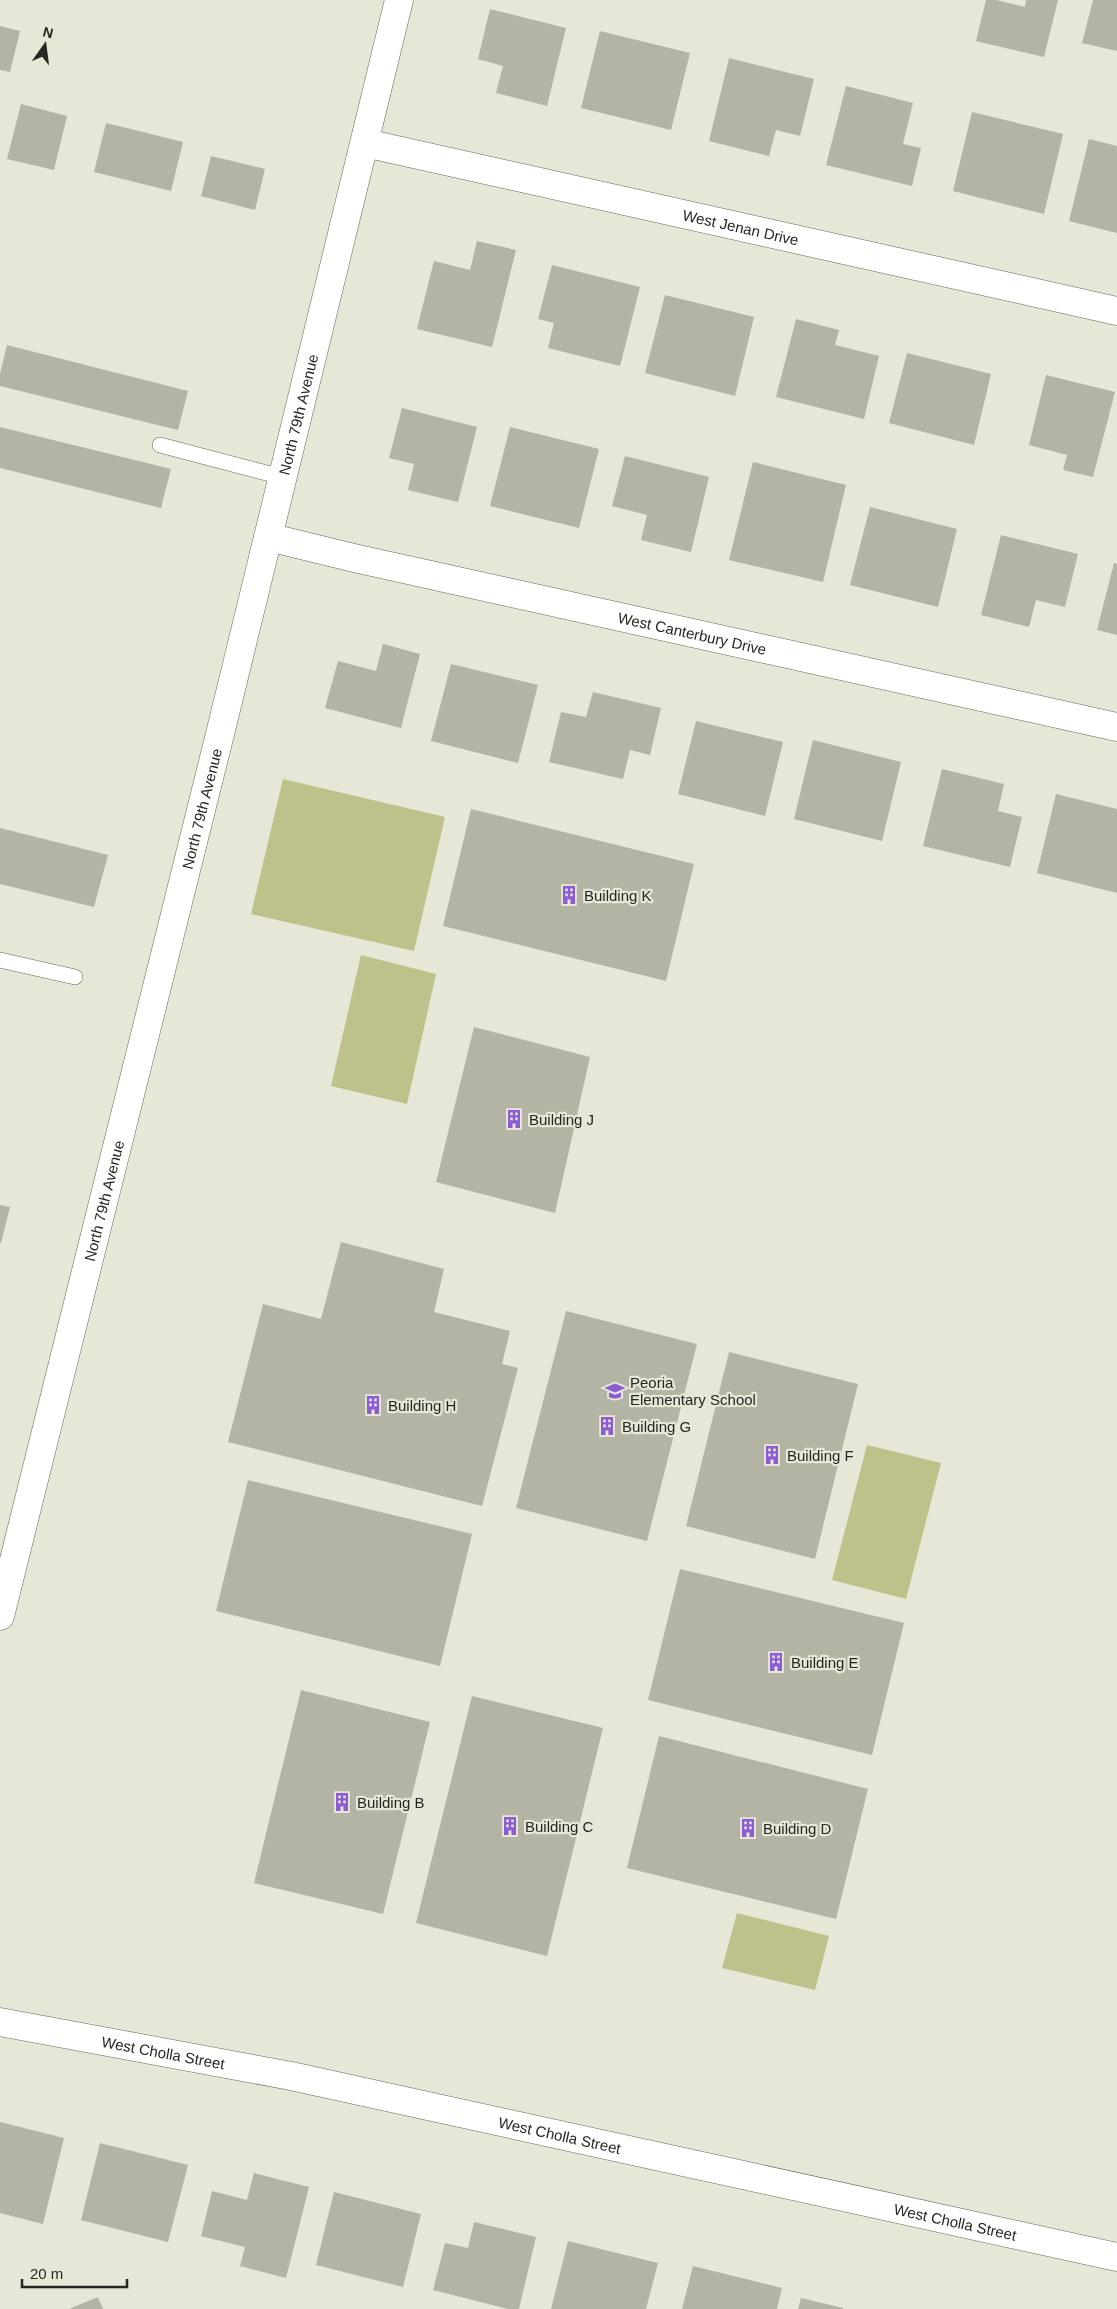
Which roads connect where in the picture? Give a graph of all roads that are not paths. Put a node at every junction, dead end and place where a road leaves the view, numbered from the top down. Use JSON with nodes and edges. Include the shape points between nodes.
{"nodes":[{"id":1,"x":399,"y":0,"type":"edge"},
{"id":2,"x":364,"y":143,"type":"junction"},
{"id":3,"x":1117,"y":311,"type":"edge"},
{"id":4,"x":160,"y":445,"type":"dead end"},
{"id":5,"x":282,"y":477,"type":"junction"},
{"id":6,"x":268,"y":537,"type":"junction"},
{"id":7,"x":1117,"y":727,"type":"edge"},
{"id":8,"x":0,"y":960,"type":"edge"},
{"id":9,"x":74,"y":977,"type":"dead end"},
{"id":10,"x":0,"y":1616,"type":"edge"},
{"id":11,"x":0,"y":2022,"type":"edge"},
{"id":12,"x":1117,"y":2258,"type":"edge"}],
"edges":[{"from":1,"to":2,"type":"street","name":"North 79th Avenue"},
{"from":2,"to":3,"type":"street","name":"West Jenan Drive"},
{"from":2,"to":5,"type":"street","name":"North 79th Avenue"},
{"from":4,"to":5,"type":"lane"},
{"from":5,"to":6,"type":"street","name":"North 79th Avenue"},
{"from":6,"to":7,"type":"street","name":"West Canterbury Drive"},
{"from":6,"to":10,"type":"street","name":"North 79th Avenue"},
{"from":8,"to":9,"type":"lane"},
{"from":11,"to":12,"type":"street","name":"West Cholla Street","via":[[291,2076]]}]}
